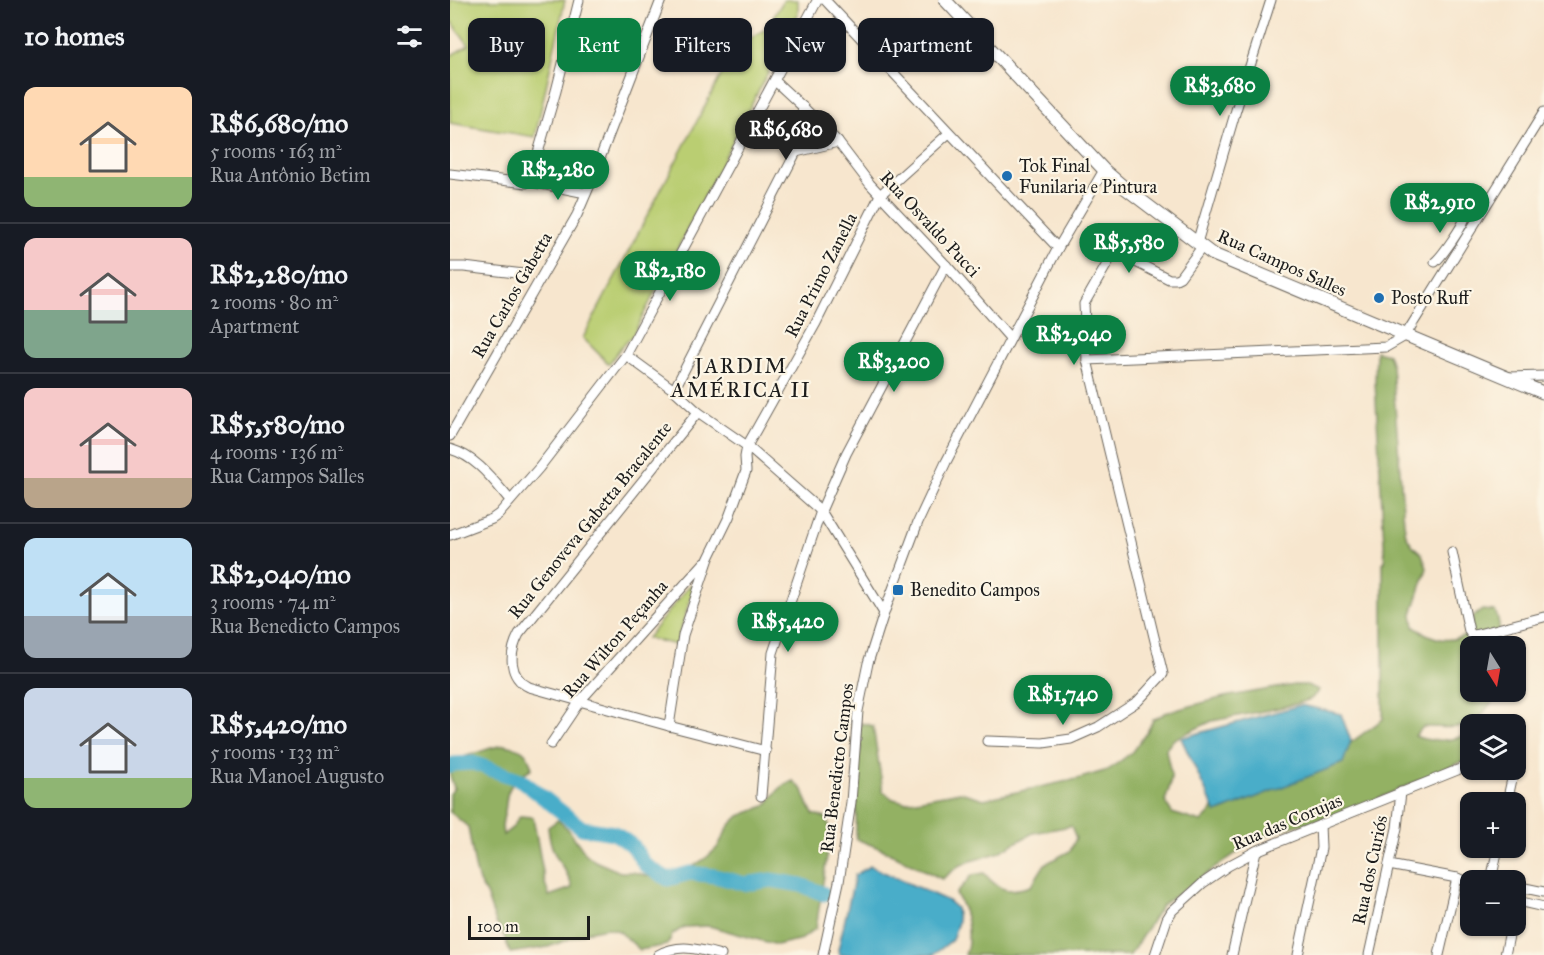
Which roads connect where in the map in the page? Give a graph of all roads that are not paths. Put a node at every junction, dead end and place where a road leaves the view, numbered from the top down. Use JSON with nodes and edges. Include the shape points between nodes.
{"nodes":[{"id":1,"x":579,"y":0,"type":"edge"},
{"id":2,"x":661,"y":0,"type":"edge"},
{"id":3,"x":821,"y":0,"type":"edge"},
{"id":4,"x":945,"y":0,"type":"edge"},
{"id":5,"x":1270,"y":0,"type":"edge"},
{"id":6,"x":775,"y":81,"type":"junction"},
{"id":7,"x":803,"y":107,"type":"junction"},
{"id":8,"x":1544,"y":112,"type":"edge"},
{"id":9,"x":949,"y":133,"type":"junction"},
{"id":10,"x":838,"y":142,"type":"junction"},
{"id":11,"x":796,"y":152,"type":"junction"},
{"id":12,"x":1104,"y":170,"type":"junction"},
{"id":13,"x":450,"y":174,"type":"edge"},
{"id":14,"x":531,"y":183,"type":"junction"},
{"id":15,"x":586,"y":193,"type":"junction"},
{"id":16,"x":880,"y":195,"type":"junction"},
{"id":17,"x":1460,"y":204,"type":"dead end"},
{"id":18,"x":1199,"y":245,"type":"junction"},
{"id":19,"x":1058,"y":248,"type":"junction"},
{"id":20,"x":1435,"y":262,"type":"dead end"},
{"id":21,"x":946,"y":265,"type":"junction"},
{"id":22,"x":450,"y":267,"type":"edge"},
{"id":23,"x":524,"y":274,"type":"dead end"},
{"id":24,"x":1405,"y":336,"type":"junction"},
{"id":25,"x":1010,"y":338,"type":"junction"},
{"id":26,"x":626,"y":355,"type":"junction"},
{"id":27,"x":1087,"y":360,"type":"junction"},
{"id":28,"x":1544,"y":376,"type":"edge"},
{"id":29,"x":1506,"y":378,"type":"junction"},
{"id":30,"x":674,"y":390,"type":"junction"},
{"id":31,"x":1544,"y":393,"type":"edge"},
{"id":32,"x":698,"y":412,"type":"junction"},
{"id":33,"x":450,"y":436,"type":"edge"},
{"id":34,"x":747,"y":447,"type":"junction"},
{"id":35,"x":450,"y":449,"type":"edge"},
{"id":36,"x":510,"y":500,"type":"junction"},
{"id":37,"x":821,"y":511,"type":"junction"},
{"id":38,"x":450,"y":535,"type":"edge"},
{"id":39,"x":1452,"y":552,"type":"dead end"},
{"id":40,"x":709,"y":558,"type":"junction"},
{"id":41,"x":884,"y":613,"type":"junction"},
{"id":42,"x":1544,"y":617,"type":"edge"},
{"id":43,"x":580,"y":701,"type":"junction"},
{"id":44,"x":669,"y":726,"type":"junction"},
{"id":45,"x":987,"y":741,"type":"dead end"},
{"id":46,"x":550,"y":744,"type":"dead end"},
{"id":47,"x":766,"y":751,"type":"junction"},
{"id":48,"x":1460,"y":769,"type":"edge"},
{"id":49,"x":1401,"y":792,"type":"junction"},
{"id":50,"x":761,"y":796,"type":"dead end"},
{"id":51,"x":1320,"y":825,"type":"junction"},
{"id":52,"x":1256,"y":851,"type":"junction"},
{"id":53,"x":1389,"y":865,"type":"junction"},
{"id":54,"x":1456,"y":878,"type":"junction"},
{"id":55,"x":1460,"y":879,"type":"edge"},
{"id":56,"x":1544,"y":892,"type":"edge"},
{"id":57,"x":1526,"y":896,"type":"edge"},
{"id":58,"x":1526,"y":901,"type":"edge"},
{"id":59,"x":1544,"y":907,"type":"edge"},
{"id":60,"x":1509,"y":936,"type":"edge"},
{"id":61,"x":684,"y":951,"type":"edge"},
{"id":62,"x":658,"y":955,"type":"edge"},
{"id":63,"x":721,"y":955,"type":"edge"},
{"id":64,"x":823,"y":955,"type":"edge"},
{"id":65,"x":1155,"y":955,"type":"edge"},
{"id":66,"x":1232,"y":955,"type":"edge"},
{"id":67,"x":1298,"y":955,"type":"edge"},
{"id":68,"x":1369,"y":955,"type":"edge"},
{"id":69,"x":1438,"y":955,"type":"edge"},
{"id":70,"x":1505,"y":955,"type":"edge"}],
"edges":[{"from":1,"to":14,"type":"street"},
{"from":2,"to":15,"type":"street","name":"Rua Carlos Gabetta"},
{"from":3,"to":6,"type":"street"},
{"from":3,"to":9,"type":"street"},
{"from":4,"to":12,"type":"main road","name":"Rua Campos Salles"},
{"from":5,"to":18,"type":"street"},
{"from":6,"to":7,"type":"street","name":"Rua Osvaldo Pucci"},
{"from":6,"to":26,"type":"street"},
{"from":7,"to":10,"type":"street","name":"Rua Osvaldo Pucci"},
{"from":7,"to":11,"type":"street"},
{"from":8,"to":24,"type":"street"},
{"from":9,"to":16,"type":"street","name":"Rua Primo Zanella"},
{"from":9,"to":19,"type":"street"},
{"from":10,"to":11,"type":"street"},
{"from":10,"to":16,"type":"street","name":"Rua Osvaldo Pucci"},
{"from":11,"to":30,"type":"street"},
{"from":12,"to":18,"type":"main road","name":"Rua Campos Salles"},
{"from":12,"to":19,"type":"street","name":"Rua Benedicto Campos"},
{"from":13,"to":14,"type":"street"},
{"from":14,"to":15,"type":"street"},
{"from":15,"to":33,"type":"street","name":"Rua Carlos Gabetta"},
{"from":16,"to":21,"type":"street","name":"Rua Osvaldo Pucci"},
{"from":16,"to":34,"type":"street","name":"Rua Primo Zanella","via":[[816,323]]},
{"from":17,"to":20,"type":"street","via":[[1466,219]]},
{"from":18,"to":24,"type":"main road","name":"Rua Campos Salles","via":[[1212,255]]},
{"from":18,"to":27,"type":"street","via":[[1176,279],[1124,256],[1111,258],[1084,304]]},
{"from":19,"to":25,"type":"street","name":"Rua Benedicto Campos"},
{"from":21,"to":25,"type":"street","name":"Rua Osvaldo Pucci"},
{"from":21,"to":37,"type":"street","via":[[846,454]]},
{"from":22,"to":23,"type":"street"},
{"from":24,"to":27,"type":"street","via":[[1386,347]]},
{"from":24,"to":29,"type":"main road","name":"Rua Campos Salles"},
{"from":25,"to":41,"type":"street","name":"Rua Benedicto Campos","via":[[918,522]]},
{"from":26,"to":30,"type":"street"},
{"from":26,"to":36,"type":"street"},
{"from":27,"to":45,"type":"street","via":[[1163,674],[1138,701],[1098,727],[1071,738],[1043,743]]},
{"from":28,"to":29,"type":"street"},
{"from":29,"to":31,"type":"main road","name":"Rua Campos Salles"},
{"from":30,"to":32,"type":"street"},
{"from":32,"to":34,"type":"street"},
{"from":32,"to":43,"type":"street","name":"Rua Genoveva Gabetta Bracalente","via":[[514,644],[513,664],[521,683]]},
{"from":34,"to":37,"type":"street"},
{"from":34,"to":40,"type":"street","name":"Rua Primo Zanella","via":[[746,471]]},
{"from":35,"to":36,"type":"street","via":[[480,465]]},
{"from":36,"to":38,"type":"street","via":[[492,519]]},
{"from":37,"to":41,"type":"street"},
{"from":37,"to":47,"type":"street","via":[[773,653]]},
{"from":39,"to":42,"type":"street","via":[[1471,634]]},
{"from":40,"to":43,"type":"street","name":"Rua Wilton Peçanha"},
{"from":40,"to":44,"type":"street","name":"Rua Primo Zanella","via":[[683,635]]},
{"from":41,"to":64,"type":"street","name":"Rua Benedicto Campos","via":[[858,711],[851,802]]},
{"from":43,"to":44,"type":"street","name":"Rua Genoveva Gabetta Bracalente"},
{"from":43,"to":46,"type":"street","name":"Rua Wilton Peçanha"},
{"from":44,"to":47,"type":"street","name":"Rua Genoveva Gabetta Bracalente"},
{"from":47,"to":50,"type":"street"},
{"from":48,"to":49,"type":"street","name":"Rua das Corujas"},
{"from":49,"to":51,"type":"street","name":"Rua das Corujas"},
{"from":49,"to":53,"type":"street","name":"Rua dos Curiós"},
{"from":51,"to":52,"type":"street","name":"Rua das Corujas"},
{"from":51,"to":67,"type":"street","via":[[1321,848]]},
{"from":52,"to":65,"type":"street","name":"Rua das Corujas","via":[[1203,883],[1172,911]]},
{"from":52,"to":66,"type":"street"},
{"from":53,"to":54,"type":"street"},
{"from":53,"to":68,"type":"street","name":"Rua dos Curiós"},
{"from":54,"to":55,"type":"street"},
{"from":54,"to":69,"type":"street"},
{"from":56,"to":57,"type":"street"},
{"from":58,"to":59,"type":"street"},
{"from":60,"to":70,"type":"street"},
{"from":61,"to":62,"type":"street","via":[[673,949]]},
{"from":61,"to":63,"type":"street","via":[[697,948]]}]}
